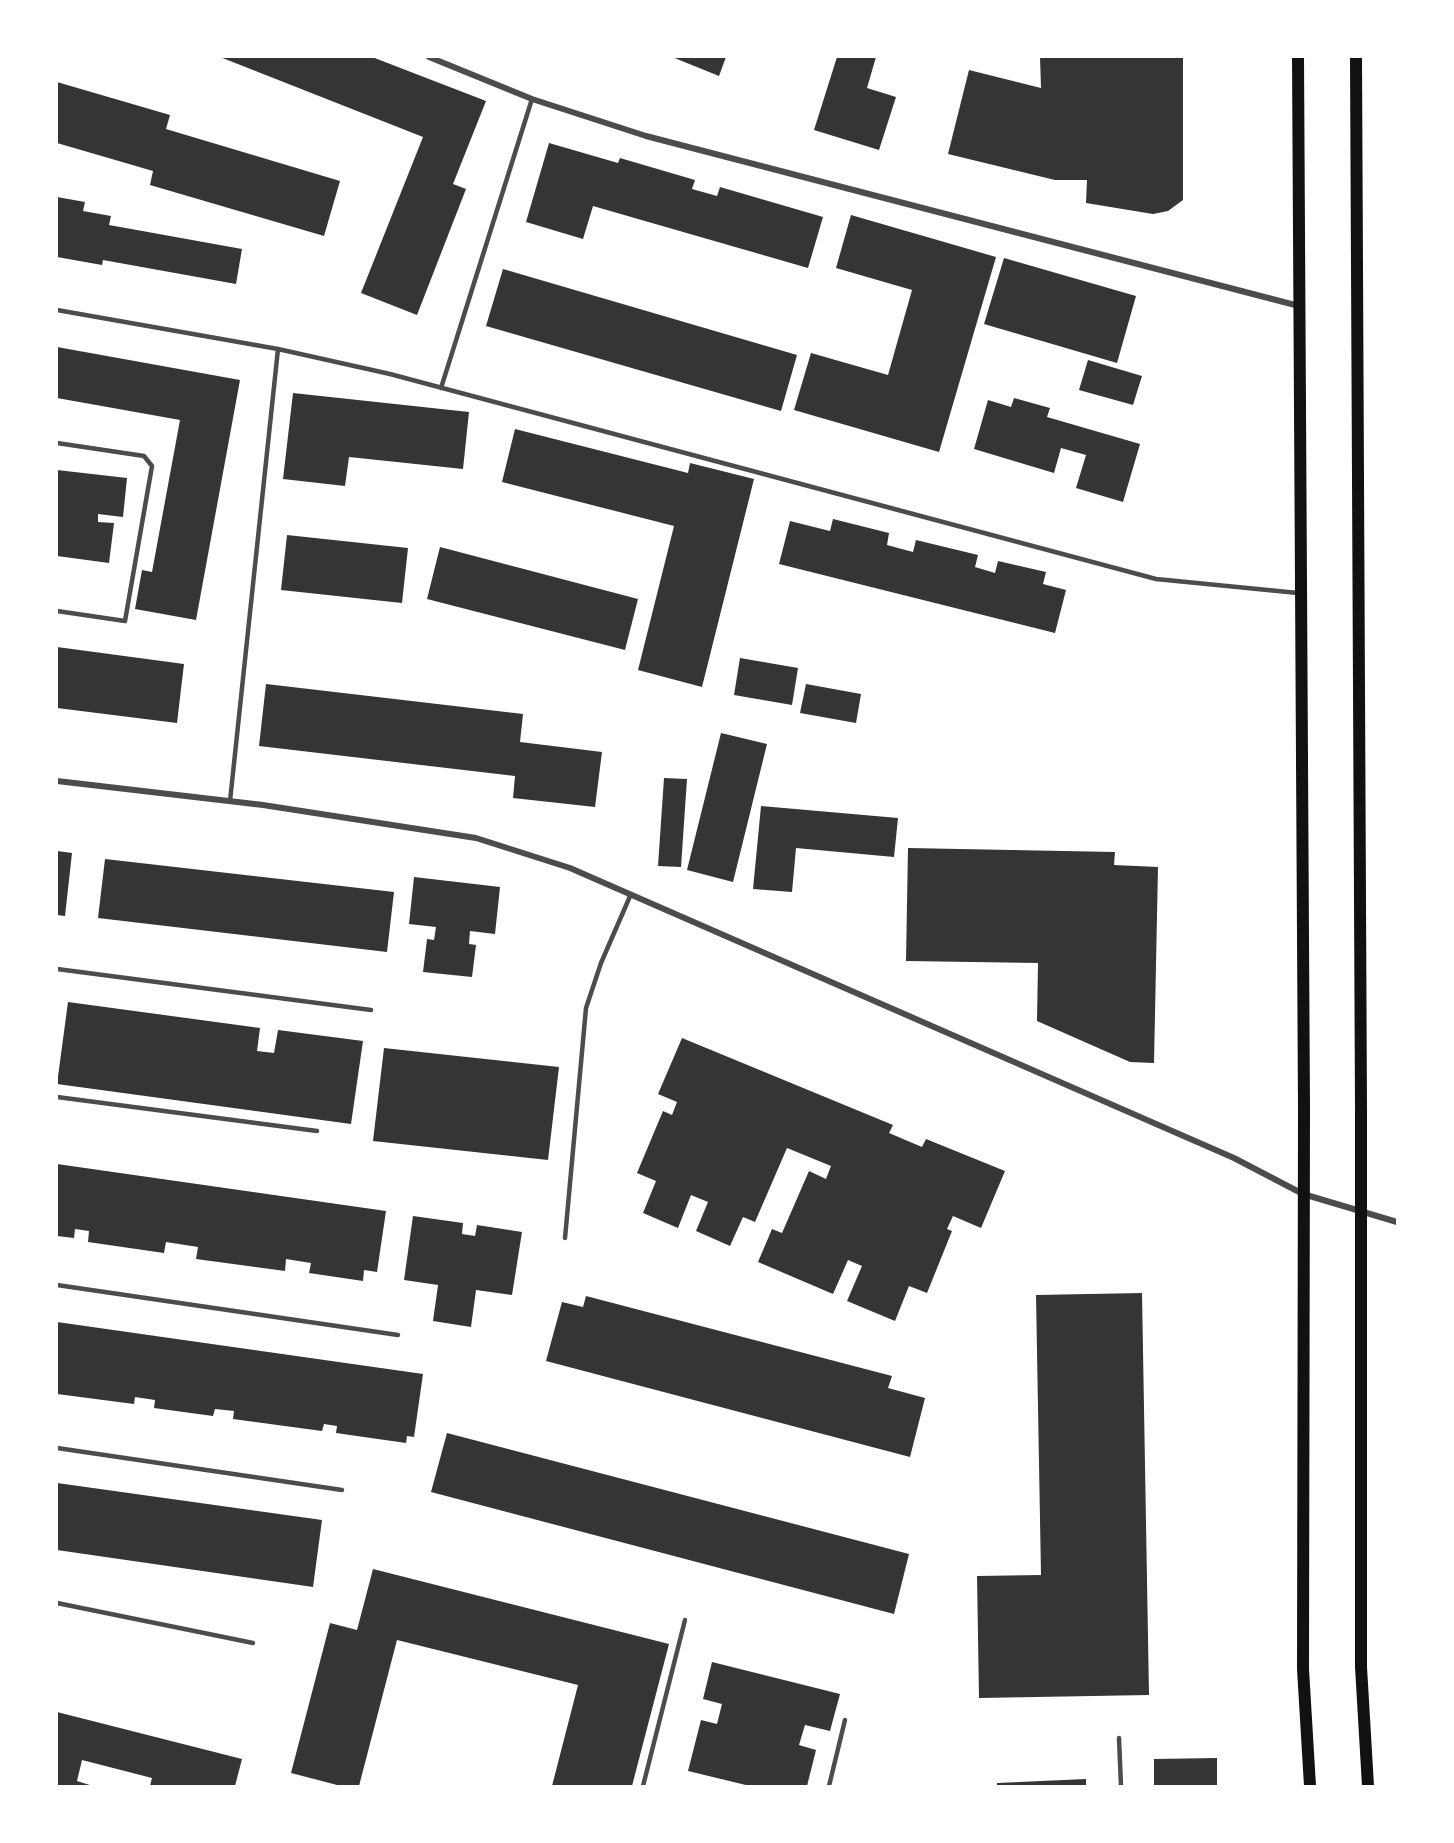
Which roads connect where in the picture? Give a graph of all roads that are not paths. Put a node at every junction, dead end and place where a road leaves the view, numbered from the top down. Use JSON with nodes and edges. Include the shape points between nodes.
{"nodes":[{"id":1,"x":429,"y":57,"type":"edge"},
{"id":2,"x":1298,"y":57,"type":"edge"},
{"id":3,"x":1356,"y":57,"type":"edge"},
{"id":4,"x":532,"y":99,"type":"junction"},
{"id":5,"x":1299,"y":306,"type":"junction"},
{"id":6,"x":57,"y":310,"type":"edge"},
{"id":7,"x":278,"y":349,"type":"junction"},
{"id":8,"x":441,"y":388,"type":"junction"},
{"id":9,"x":57,"y":443,"type":"edge"},
{"id":10,"x":1301,"y":593,"type":"junction"},
{"id":11,"x":57,"y":611,"type":"edge"},
{"id":12,"x":57,"y":781,"type":"edge"},
{"id":13,"x":230,"y":801,"type":"junction"},
{"id":14,"x":631,"y":894,"type":"junction"},
{"id":15,"x":57,"y":969,"type":"edge"},
{"id":16,"x":371,"y":1010,"type":"dead end"},
{"id":17,"x":57,"y":1096,"type":"edge"},
{"id":18,"x":317,"y":1131,"type":"dead end"},
{"id":19,"x":1303,"y":1194,"type":"junction"},
{"id":20,"x":1361,"y":1210,"type":"junction"},
{"id":21,"x":1397,"y":1222,"type":"edge"},
{"id":22,"x":565,"y":1238,"type":"dead end"},
{"id":23,"x":57,"y":1285,"type":"edge"},
{"id":24,"x":398,"y":1335,"type":"dead end"},
{"id":25,"x":57,"y":1448,"type":"edge"},
{"id":26,"x":342,"y":1490,"type":"dead end"},
{"id":27,"x":57,"y":1603,"type":"edge"},
{"id":28,"x":685,"y":1620,"type":"dead end"},
{"id":29,"x":253,"y":1643,"type":"dead end"},
{"id":30,"x":845,"y":1720,"type":"dead end"},
{"id":31,"x":1119,"y":1738,"type":"dead end"},
{"id":32,"x":643,"y":1786,"type":"edge"},
{"id":33,"x":829,"y":1786,"type":"edge"},
{"id":34,"x":1121,"y":1786,"type":"edge"},
{"id":35,"x":1310,"y":1786,"type":"edge"},
{"id":36,"x":1368,"y":1786,"type":"edge"}],
"edges":[{"from":1,"to":4,"type":"street"},
{"from":2,"to":5,"type":"main road"},
{"from":3,"to":20,"type":"main road"},
{"from":4,"to":5,"type":"street","via":[[646,136]]},
{"from":4,"to":8,"type":"lane"},
{"from":5,"to":10,"type":"main road"},
{"from":6,"to":7,"type":"lane"},
{"from":7,"to":8,"type":"lane"},
{"from":7,"to":13,"type":"lane"},
{"from":8,"to":10,"type":"lane","via":[[1156,579]]},
{"from":9,"to":11,"type":"lane","via":[[144,456],[152,466],[125,621]]},
{"from":10,"to":19,"type":"main road"},
{"from":12,"to":13,"type":"street"},
{"from":13,"to":14,"type":"street","via":[[476,838],[570,868]]},
{"from":14,"to":19,"type":"street","via":[[1234,1158]]},
{"from":14,"to":22,"type":"lane","via":[[586,1008]]},
{"from":15,"to":16,"type":"lane"},
{"from":17,"to":18,"type":"lane"},
{"from":19,"to":20,"type":"street"},
{"from":19,"to":35,"type":"main road","via":[[1303,1669]]},
{"from":20,"to":21,"type":"street"},
{"from":20,"to":36,"type":"main road","via":[[1361,1667]]},
{"from":23,"to":24,"type":"lane"},
{"from":25,"to":26,"type":"lane"},
{"from":27,"to":29,"type":"lane"},
{"from":28,"to":32,"type":"lane"},
{"from":30,"to":33,"type":"lane"},
{"from":31,"to":34,"type":"lane"}]}
